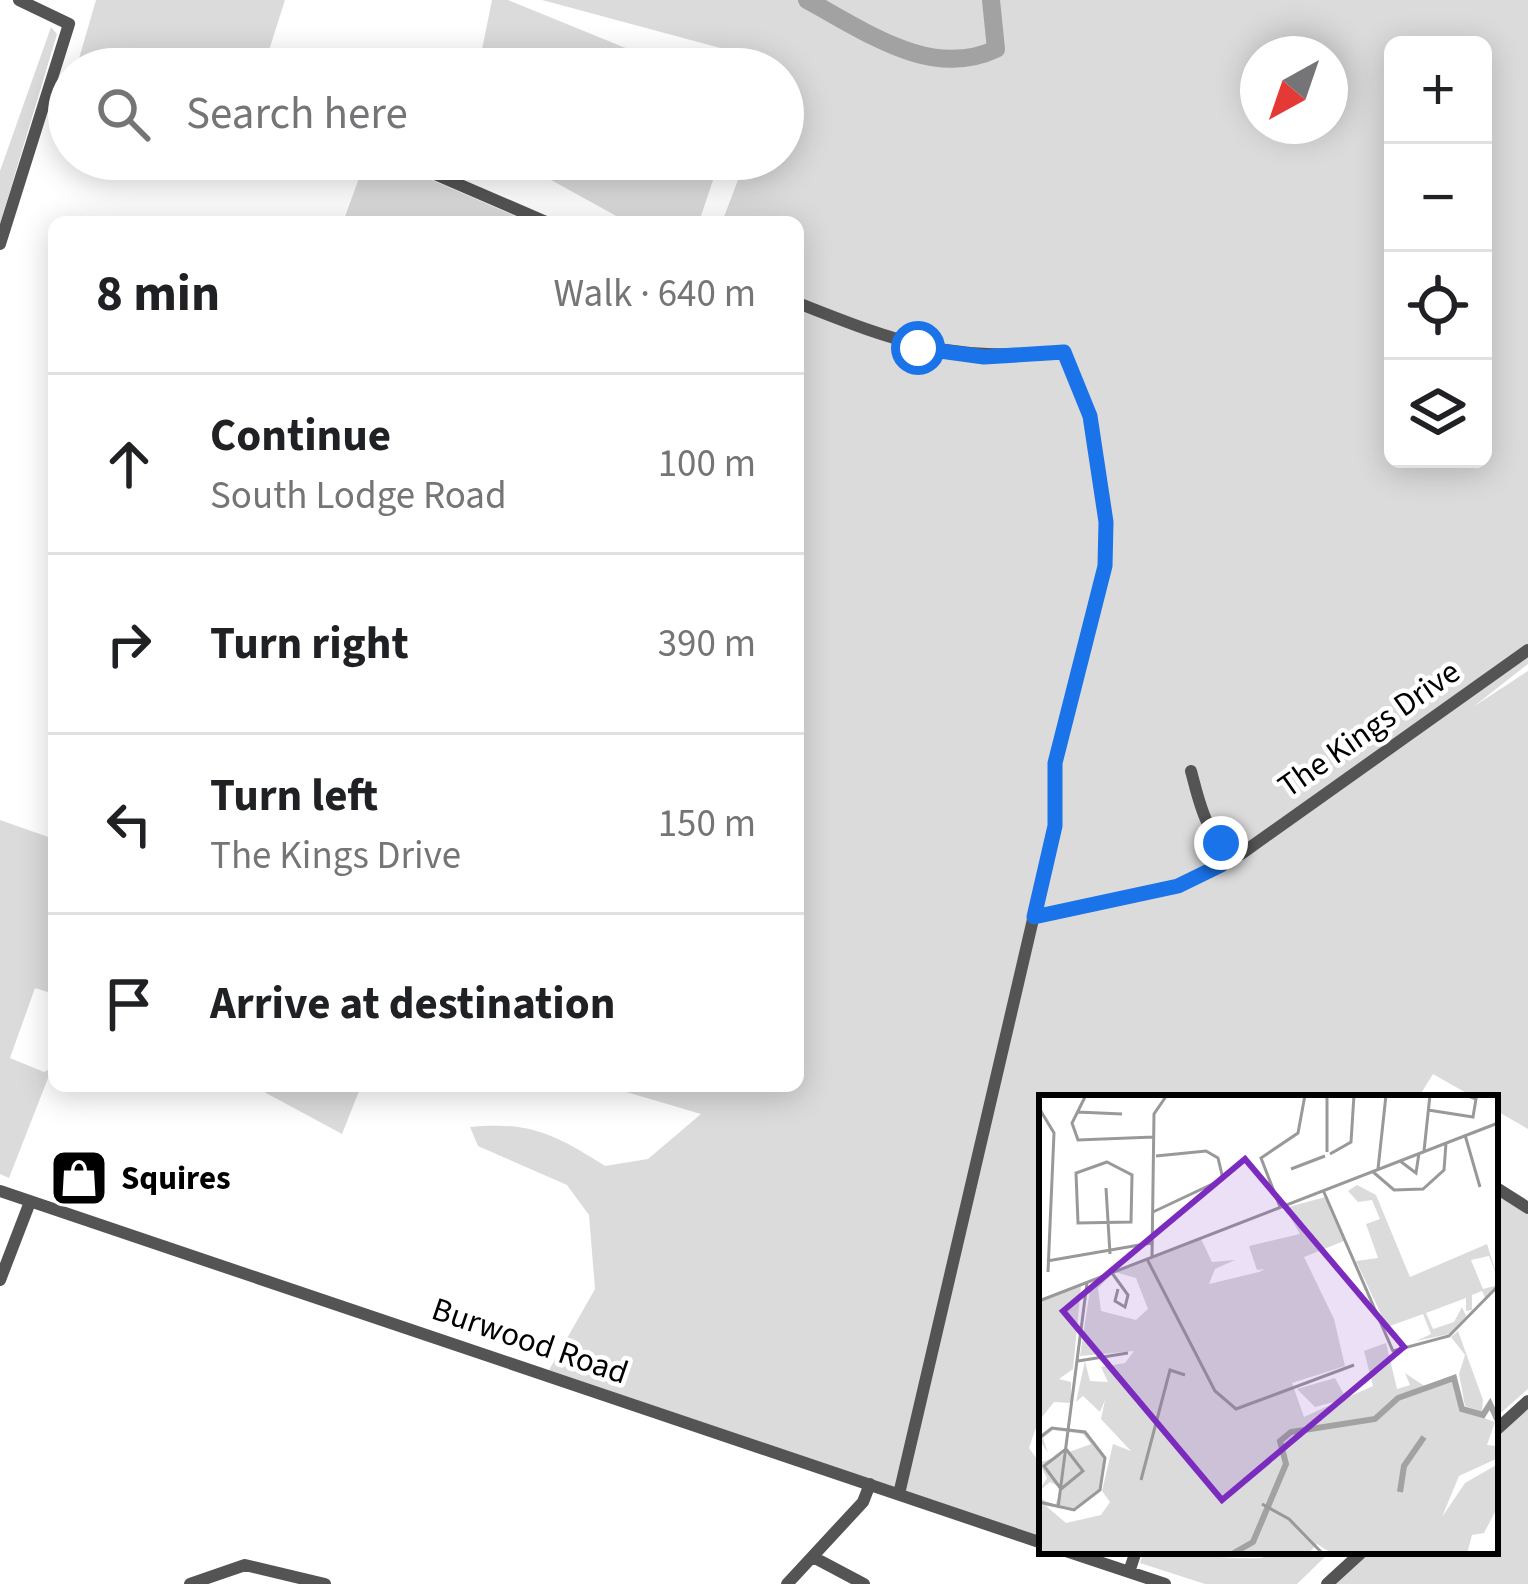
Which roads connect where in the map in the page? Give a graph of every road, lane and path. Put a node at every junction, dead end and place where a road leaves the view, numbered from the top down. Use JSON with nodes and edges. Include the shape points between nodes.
{"nodes":[{"id":1,"x":19,"y":0,"type":"edge"},
{"id":2,"x":61,"y":48,"type":"edge"},
{"id":3,"x":48,"y":91,"type":"edge"},
{"id":4,"x":449,"y":180,"type":"edge"},
{"id":5,"x":532,"y":216,"type":"edge"},
{"id":6,"x":0,"y":244,"type":"edge"},
{"id":7,"x":804,"y":305,"type":"edge"},
{"id":8,"x":1528,"y":650,"type":"edge"},
{"id":9,"x":1191,"y":771,"type":"dead end"},
{"id":10,"x":1225,"y":848,"type":"junction"},
{"id":11,"x":1241,"y":854,"type":"junction"},
{"id":12,"x":1221,"y":865,"type":"junction"},
{"id":13,"x":1034,"y":917,"type":"junction"},
{"id":14,"x":1498,"y":1189,"type":"edge"},
{"id":15,"x":0,"y":1191,"type":"edge"},
{"id":16,"x":30,"y":1202,"type":"junction"},
{"id":17,"x":1528,"y":1208,"type":"edge"},
{"id":18,"x":0,"y":1280,"type":"edge"},
{"id":19,"x":1528,"y":1401,"type":"edge"},
{"id":20,"x":1498,"y":1428,"type":"edge"},
{"id":21,"x":870,"y":1484,"type":"junction"},
{"id":22,"x":899,"y":1494,"type":"junction"},
{"id":23,"x":1039,"y":1542,"type":"edge"},
{"id":24,"x":1075,"y":1554,"type":"edge"},
{"id":25,"x":1135,"y":1554,"type":"edge"},
{"id":26,"x":1360,"y":1554,"type":"edge"},
{"id":27,"x":813,"y":1557,"type":"junction"},
{"id":28,"x":1129,"y":1572,"type":"junction"},
{"id":29,"x":190,"y":1584,"type":"edge"},
{"id":30,"x":326,"y":1584,"type":"edge"},
{"id":31,"x":788,"y":1584,"type":"edge"},
{"id":32,"x":864,"y":1584,"type":"edge"},
{"id":33,"x":1165,"y":1584,"type":"edge"},
{"id":34,"x":1327,"y":1584,"type":"edge"}],
"edges":[{"from":1,"to":2,"type":"street","via":[[69,24]]},
{"from":3,"to":6,"type":"street"},
{"from":4,"to":5,"type":"street"},
{"from":7,"to":13,"type":"street","via":[[946,354],[1064,352],[1090,416],[1105,566],[1055,763],[1055,826]]},
{"from":8,"to":11,"type":"street","name":"The Kings Drive"},
{"from":9,"to":10,"type":"street","via":[[1208,826]]},
{"from":10,"to":11,"type":"street"},
{"from":10,"to":12,"type":"street"},
{"from":11,"to":12,"type":"street","name":"The Kings Drive"},
{"from":12,"to":13,"type":"street","name":"The Kings Drive","via":[[1178,886]]},
{"from":13,"to":22,"type":"street"},
{"from":14,"to":17,"type":"street"},
{"from":15,"to":16,"type":"street","name":"Burwood Road"},
{"from":16,"to":18,"type":"street"},
{"from":16,"to":21,"type":"street","name":"Burwood Road"},
{"from":19,"to":20,"type":"street"},
{"from":21,"to":22,"type":"street","name":"Burwood Road"},
{"from":21,"to":27,"type":"street"},
{"from":22,"to":23,"type":"street","name":"Burwood Road"},
{"from":24,"to":28,"type":"street"},
{"from":25,"to":28,"type":"street"},
{"from":26,"to":34,"type":"street"},
{"from":27,"to":31,"type":"street"},
{"from":27,"to":32,"type":"street"},
{"from":28,"to":33,"type":"street"},
{"from":29,"to":30,"type":"street","via":[[245,1565]]}]}
